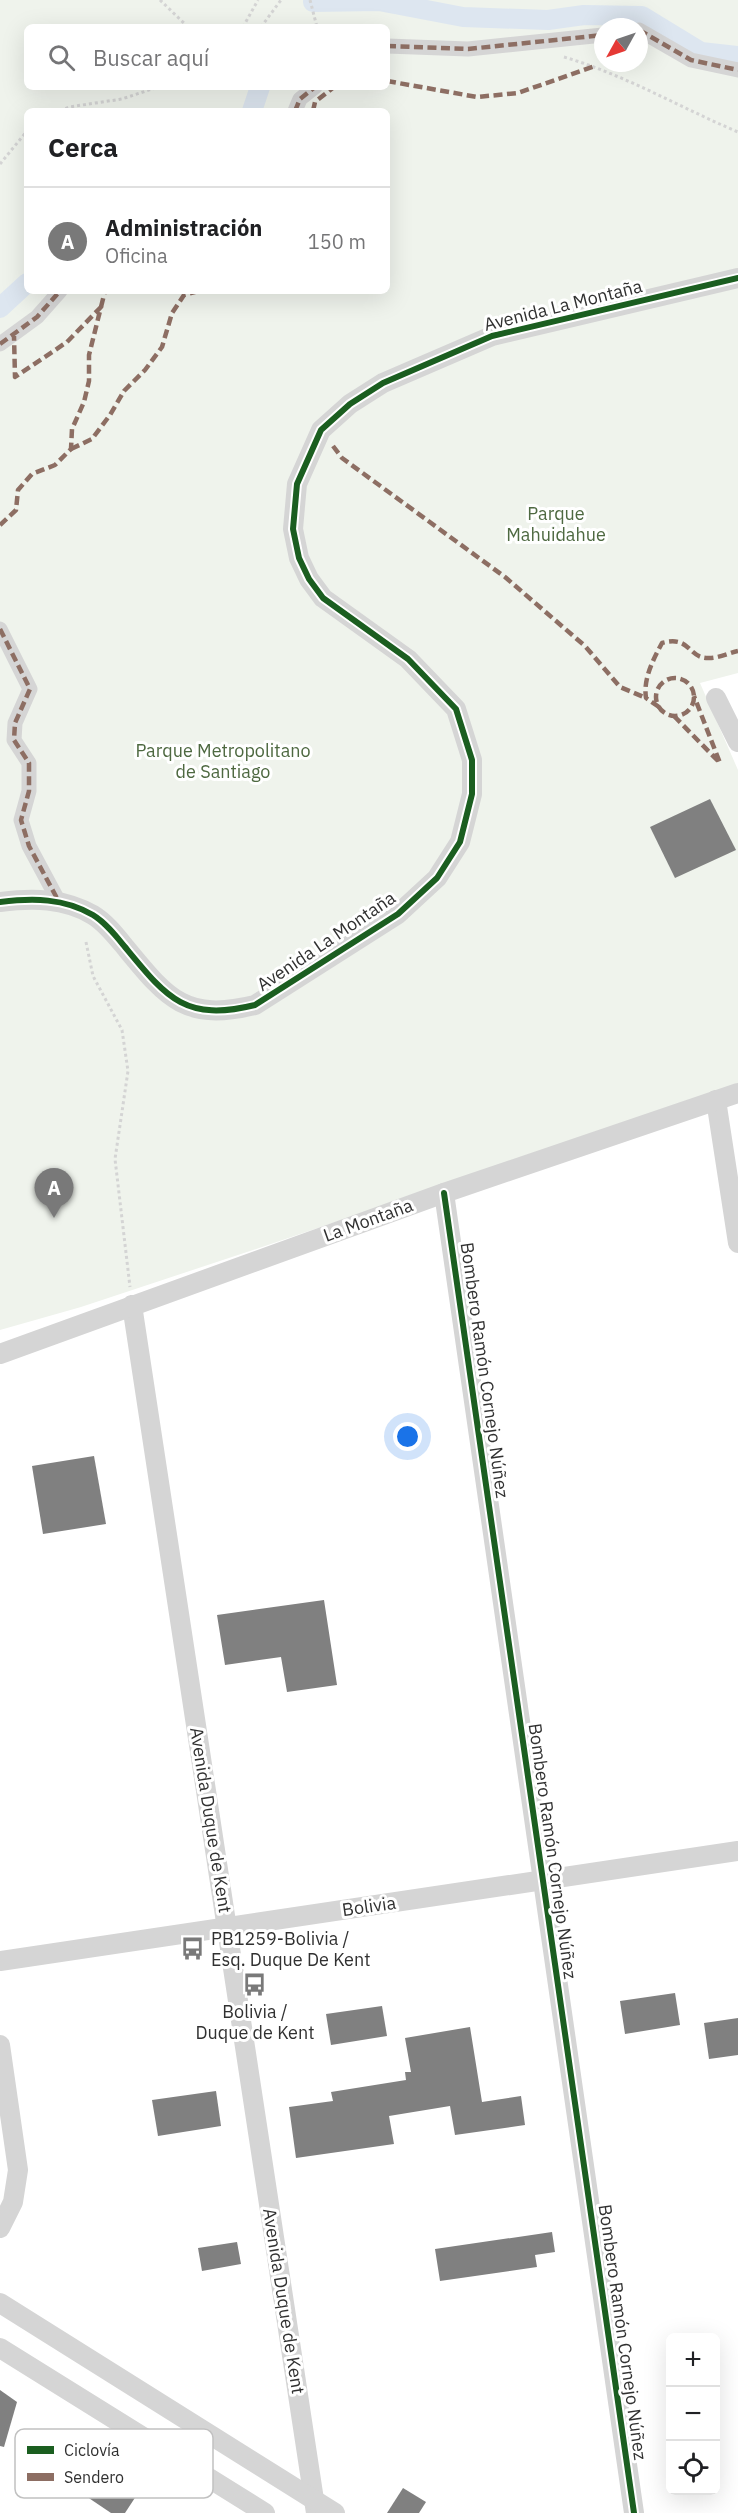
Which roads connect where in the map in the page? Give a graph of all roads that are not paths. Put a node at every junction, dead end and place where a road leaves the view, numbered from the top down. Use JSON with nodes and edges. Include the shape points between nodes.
{"nodes":[{"id":1,"x":648,"y":35,"type":"edge"},
{"id":2,"x":594,"y":36,"type":"edge"},
{"id":3,"x":390,"y":46,"type":"edge"},
{"id":4,"x":738,"y":70,"type":"edge"},
{"id":5,"x":312,"y":90,"type":"edge"},
{"id":6,"x":297,"y":105,"type":"edge"},
{"id":7,"x":738,"y":278,"type":"edge"},
{"id":8,"x":57,"y":294,"type":"edge"},
{"id":9,"x":0,"y":344,"type":"edge"},
{"id":10,"x":0,"y":629,"type":"edge"},
{"id":11,"x":716,"y":698,"type":"dead end"},
{"id":12,"x":738,"y":742,"type":"edge"},
{"id":13,"x":0,"y":902,"type":"edge"},
{"id":14,"x":59,"y":902,"type":"junction"},
{"id":15,"x":738,"y":1093,"type":"edge"},
{"id":16,"x":716,"y":1100,"type":"junction"},
{"id":17,"x":444,"y":1193,"type":"junction"},
{"id":18,"x":738,"y":1243,"type":"edge"},
{"id":19,"x":132,"y":1305,"type":"junction"},
{"id":20,"x":0,"y":1354,"type":"edge"},
{"id":21,"x":738,"y":1851,"type":"edge"},
{"id":22,"x":543,"y":1880,"type":"junction"},
{"id":23,"x":227,"y":1927,"type":"junction"},
{"id":24,"x":0,"y":1961,"type":"edge"},
{"id":25,"x":0,"y":2045,"type":"edge"},
{"id":26,"x":0,"y":2228,"type":"edge"},
{"id":27,"x":0,"y":2304,"type":"edge"},
{"id":28,"x":0,"y":2348,"type":"edge"},
{"id":29,"x":130,"y":2429,"type":"edge"},
{"id":30,"x":195,"y":2429,"type":"edge"},
{"id":31,"x":213,"y":2441,"type":"edge"},
{"id":32,"x":213,"y":2481,"type":"edge"},
{"id":33,"x":315,"y":2506,"type":"edge"},
{"id":34,"x":265,"y":2513,"type":"edge"},
{"id":35,"x":335,"y":2513,"type":"edge"},
{"id":36,"x":634,"y":2513,"type":"edge"}],
"edges":[{"from":1,"to":4,"type":"street","via":[[692,60]]},
{"from":2,"to":3,"type":"street","via":[[468,49]]},
{"from":5,"to":6,"type":"street"},
{"from":7,"to":14,"type":"street","name":"Avenida La Montaña","via":[[492,336],[383,382],[321,430],[297,484],[292,529],[299,558],[323,598],[408,659],[456,709],[472,760],[472,794],[460,842],[437,878],[398,914],[255,1005],[228,1012],[196,1010],[167,995],[95,916]]},
{"from":8,"to":9,"type":"street","via":[[37,317]]},
{"from":10,"to":14,"type":"street","via":[[30,689],[15,723],[14,740],[28,763],[29,790],[21,820],[28,846]]},
{"from":11,"to":12,"type":"street"},
{"from":13,"to":14,"type":"street","name":"Avenida La Montaña","via":[[31,898]]},
{"from":15,"to":16,"type":"street","name":"La Montaña"},
{"from":16,"to":17,"type":"street","name":"La Montaña"},
{"from":16,"to":18,"type":"street"},
{"from":17,"to":19,"type":"street","name":"La Montaña"},
{"from":17,"to":22,"type":"street","name":"Bombero Ramón Cornejo Núñez"},
{"from":19,"to":20,"type":"street","name":"La Montaña"},
{"from":19,"to":23,"type":"street","name":"Avenida Duque de Kent"},
{"from":21,"to":22,"type":"street","name":"Bolivia"},
{"from":22,"to":23,"type":"street","name":"Bolivia"},
{"from":22,"to":36,"type":"street","name":"Bombero Ramón Cornejo Núñez"},
{"from":23,"to":24,"type":"street","name":"Bolivia"},
{"from":23,"to":33,"type":"street","name":"Avenida Duque de Kent"},
{"from":25,"to":26,"type":"street","via":[[18,2170],[14,2202]]},
{"from":27,"to":30,"type":"street"},
{"from":28,"to":29,"type":"street"},
{"from":31,"to":33,"type":"street"},
{"from":32,"to":34,"type":"street"},
{"from":33,"to":35,"type":"street"}]}
